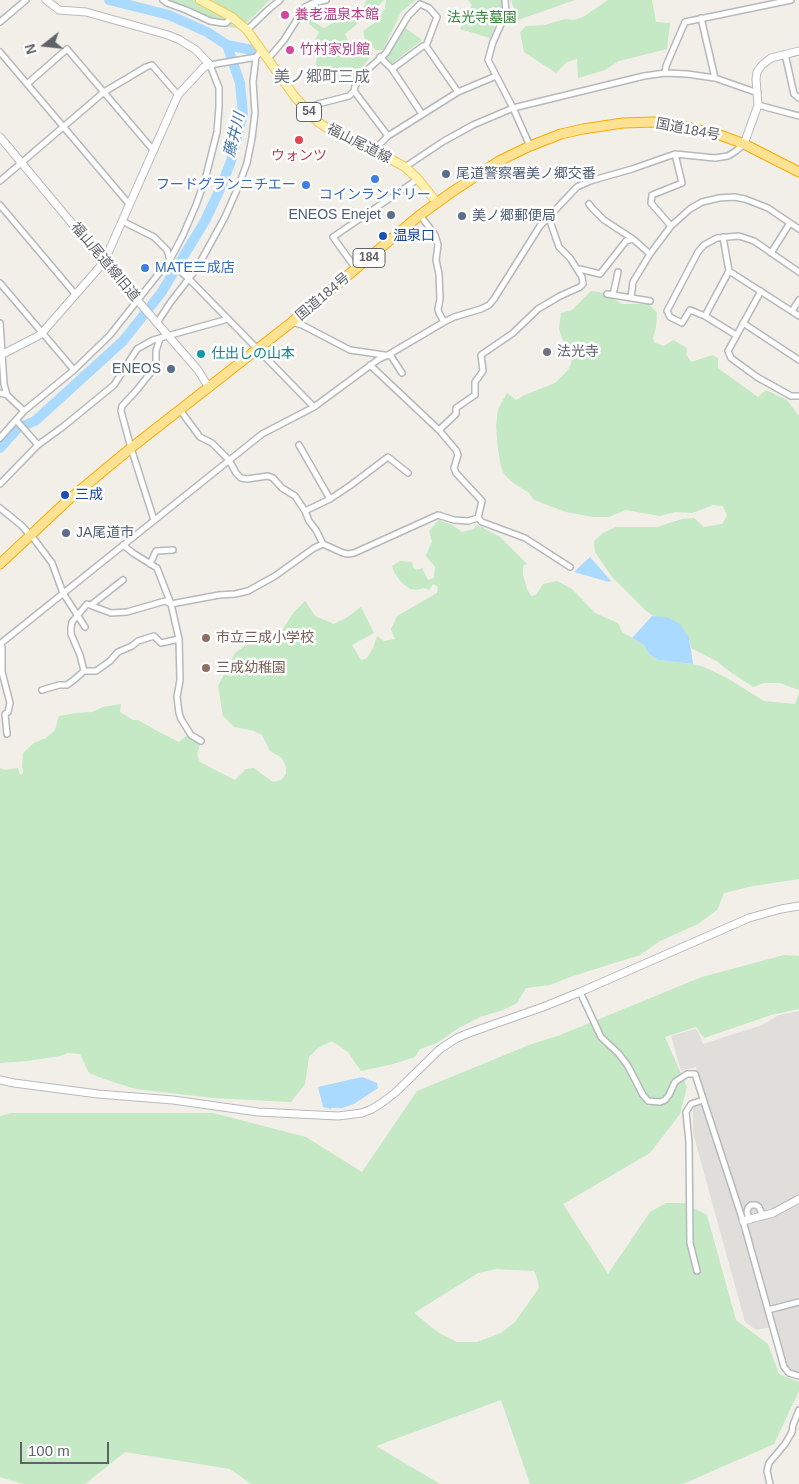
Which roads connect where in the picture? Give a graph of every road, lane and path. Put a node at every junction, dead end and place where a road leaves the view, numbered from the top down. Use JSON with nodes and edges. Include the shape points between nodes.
{"nodes":[{"id":1,"x":26,"y":0,"type":"edge"},
{"id":2,"x":46,"y":0,"type":"edge"},
{"id":3,"x":164,"y":0,"type":"edge"},
{"id":4,"x":200,"y":0,"type":"edge"},
{"id":5,"x":280,"y":0,"type":"edge"},
{"id":6,"x":326,"y":0,"type":"edge"},
{"id":7,"x":505,"y":0,"type":"edge"},
{"id":8,"x":791,"y":0,"type":"edge"},
{"id":9,"x":232,"y":17,"type":"junction"},
{"id":10,"x":702,"y":18,"type":"junction"},
{"id":11,"x":0,"y":22,"type":"edge"},
{"id":12,"x":247,"y":30,"type":"junction"},
{"id":13,"x":426,"y":46,"type":"junction"},
{"id":14,"x":262,"y":50,"type":"junction"},
{"id":15,"x":799,"y":51,"type":"edge"},
{"id":16,"x":0,"y":52,"type":"edge"},
{"id":17,"x":785,"y":54,"type":"junction"},
{"id":18,"x":253,"y":57,"type":"junction"},
{"id":19,"x":380,"y":57,"type":"junction"},
{"id":20,"x":268,"y":58,"type":"junction"},
{"id":21,"x":214,"y":65,"type":"junction"},
{"id":22,"x":392,"y":70,"type":"junction"},
{"id":23,"x":665,"y":73,"type":"junction"},
{"id":24,"x":496,"y":76,"type":"junction"},
{"id":25,"x":714,"y":78,"type":"junction"},
{"id":26,"x":27,"y":84,"type":"junction"},
{"id":27,"x":799,"y":85,"type":"edge"},
{"id":28,"x":792,"y":86,"type":"junction"},
{"id":29,"x":354,"y":90,"type":"junction"},
{"id":30,"x":104,"y":92,"type":"junction"},
{"id":31,"x":458,"y":92,"type":"junction"},
{"id":32,"x":758,"y":93,"type":"junction"},
{"id":33,"x":178,"y":95,"type":"junction"},
{"id":34,"x":799,"y":98,"type":"edge"},
{"id":35,"x":758,"y":105,"type":"junction"},
{"id":36,"x":513,"y":108,"type":"junction"},
{"id":37,"x":307,"y":110,"type":"junction"},
{"id":38,"x":422,"y":114,"type":"junction"},
{"id":39,"x":799,"y":116,"type":"edge"},
{"id":40,"x":64,"y":127,"type":"junction"},
{"id":41,"x":388,"y":136,"type":"junction"},
{"id":42,"x":0,"y":137,"type":"edge"},
{"id":43,"x":744,"y":144,"type":"junction"},
{"id":44,"x":530,"y":146,"type":"junction"},
{"id":45,"x":374,"y":150,"type":"junction"},
{"id":46,"x":154,"y":151,"type":"junction"},
{"id":47,"x":675,"y":154,"type":"junction"},
{"id":48,"x":22,"y":163,"type":"junction"},
{"id":49,"x":406,"y":167,"type":"junction"},
{"id":50,"x":799,"y":172,"type":"edge"},
{"id":51,"x":418,"y":179,"type":"junction"},
{"id":52,"x":0,"y":181,"type":"edge"},
{"id":53,"x":436,"y":203,"type":"junction"},
{"id":54,"x":129,"y":204,"type":"junction"},
{"id":55,"x":589,"y":204,"type":"dead end"},
{"id":56,"x":0,"y":205,"type":"edge"},
{"id":57,"x":420,"y":216,"type":"junction"},
{"id":58,"x":549,"y":218,"type":"junction"},
{"id":59,"x":122,"y":221,"type":"junction"},
{"id":60,"x":790,"y":223,"type":"junction"},
{"id":61,"x":671,"y":226,"type":"junction"},
{"id":62,"x":799,"y":229,"type":"edge"},
{"id":63,"x":723,"y":237,"type":"junction"},
{"id":64,"x":633,"y":239,"type":"junction"},
{"id":65,"x":771,"y":253,"type":"junction"},
{"id":66,"x":650,"y":254,"type":"junction"},
{"id":67,"x":171,"y":261,"type":"junction"},
{"id":68,"x":104,"y":262,"type":"junction"},
{"id":69,"x":356,"y":269,"type":"junction"},
{"id":70,"x":577,"y":270,"type":"junction"},
{"id":71,"x":729,"y":271,"type":"junction"},
{"id":72,"x":618,"y":272,"type":"dead end"},
{"id":73,"x":799,"y":272,"type":"edge"},
{"id":74,"x":187,"y":278,"type":"junction"},
{"id":75,"x":0,"y":282,"type":"edge"},
{"id":76,"x":760,"y":291,"type":"junction"},
{"id":77,"x":76,"y":295,"type":"junction"},
{"id":78,"x":632,"y":298,"type":"junction"},
{"id":79,"x":799,"y":300,"type":"edge"},
{"id":80,"x":137,"y":301,"type":"junction"},
{"id":81,"x":650,"y":301,"type":"dead end"},
{"id":82,"x":792,"y":311,"type":"junction"},
{"id":83,"x":704,"y":316,"type":"junction"},
{"id":84,"x":799,"y":316,"type":"edge"},
{"id":85,"x":228,"y":319,"type":"junction"},
{"id":86,"x":156,"y":322,"type":"junction"},
{"id":87,"x":292,"y":322,"type":"junction"},
{"id":88,"x":444,"y":322,"type":"junction"},
{"id":89,"x":0,"y":323,"type":"edge"},
{"id":90,"x":743,"y":323,"type":"junction"},
{"id":91,"x":42,"y":333,"type":"junction"},
{"id":92,"x":736,"y":335,"type":"junction"},
{"id":93,"x":164,"y":337,"type":"junction"},
{"id":94,"x":257,"y":349,"type":"junction"},
{"id":95,"x":2,"y":354,"type":"junction"},
{"id":96,"x":388,"y":355,"type":"junction"},
{"id":97,"x":799,"y":360,"type":"edge"},
{"id":98,"x":370,"y":365,"type":"junction"},
{"id":99,"x":74,"y":370,"type":"junction"},
{"id":100,"x":402,"y":373,"type":"dead end"},
{"id":101,"x":209,"y":388,"type":"junction"},
{"id":102,"x":0,"y":393,"type":"edge"},
{"id":103,"x":7,"y":395,"type":"junction"},
{"id":104,"x":799,"y":396,"type":"edge"},
{"id":105,"x":314,"y":407,"type":"junction"},
{"id":106,"x":180,"y":410,"type":"junction"},
{"id":107,"x":24,"y":411,"type":"junction"},
{"id":108,"x":17,"y":421,"type":"junction"},
{"id":109,"x":439,"y":430,"type":"junction"},
{"id":110,"x":0,"y":438,"type":"edge"},
{"id":111,"x":38,"y":445,"type":"junction"},
{"id":112,"x":299,"y":445,"type":"dead end"},
{"id":113,"x":132,"y":448,"type":"junction"},
{"id":114,"x":229,"y":460,"type":"junction"},
{"id":115,"x":408,"y":473,"type":"dead end"},
{"id":116,"x":0,"y":484,"type":"edge"},
{"id":117,"x":330,"y":499,"type":"junction"},
{"id":118,"x":0,"y":508,"type":"edge"},
{"id":119,"x":305,"y":511,"type":"junction"},
{"id":120,"x":478,"y":518,"type":"junction"},
{"id":121,"x":154,"y":520,"type":"junction"},
{"id":122,"x":30,"y":535,"type":"junction"},
{"id":123,"x":324,"y":544,"type":"junction"},
{"id":124,"x":123,"y":545,"type":"junction"},
{"id":125,"x":173,"y":550,"type":"dead end"},
{"id":126,"x":0,"y":564,"type":"edge"},
{"id":127,"x":150,"y":564,"type":"junction"},
{"id":128,"x":570,"y":567,"type":"dead end"},
{"id":129,"x":123,"y":580,"type":"dead end"},
{"id":130,"x":63,"y":593,"type":"junction"},
{"id":131,"x":171,"y":604,"type":"junction"},
{"id":132,"x":91,"y":605,"type":"junction"},
{"id":133,"x":77,"y":616,"type":"junction"},
{"id":134,"x":85,"y":627,"type":"dead end"},
{"id":135,"x":180,"y":639,"type":"junction"},
{"id":136,"x":0,"y":643,"type":"edge"},
{"id":137,"x":84,"y":671,"type":"junction"},
{"id":138,"x":2,"y":689,"type":"edge"},
{"id":139,"x":42,"y":690,"type":"dead end"},
{"id":140,"x":7,"y":734,"type":"dead end"},
{"id":141,"x":201,"y":741,"type":"dead end"},
{"id":142,"x":799,"y":906,"type":"edge"},
{"id":143,"x":580,"y":992,"type":"junction"},
{"id":144,"x":0,"y":1080,"type":"edge"},
{"id":145,"x":703,"y":1100,"type":"junction"},
{"id":146,"x":799,"y":1199,"type":"edge"},
{"id":147,"x":763,"y":1216,"type":"junction"},
{"id":148,"x":752,"y":1218,"type":"junction"},
{"id":149,"x":743,"y":1221,"type":"junction"},
{"id":150,"x":697,"y":1271,"type":"dead end"},
{"id":151,"x":799,"y":1302,"type":"edge"},
{"id":152,"x":768,"y":1310,"type":"junction"},
{"id":153,"x":799,"y":1376,"type":"edge"},
{"id":154,"x":799,"y":1410,"type":"edge"},
{"id":155,"x":770,"y":1484,"type":"edge"}],
"edges":[{"from":1,"to":11,"type":"street"},
{"from":2,"to":21,"type":"street","via":[[59,10],[86,12],[168,35],[196,50]]},
{"from":3,"to":9,"type":"street","via":[[222,24]]},
{"from":4,"to":9,"type":"main road","name":"福山尾道線","number":"54"},
{"from":5,"to":12,"type":"street"},
{"from":6,"to":20,"type":"street","via":[[305,7]]},
{"from":7,"to":24,"type":"street","via":[[506,13],[488,60]]},
{"from":8,"to":10,"type":"street"},
{"from":9,"to":12,"type":"main road","name":"福山尾道線","number":"54"},
{"from":10,"to":23,"type":"street","via":[[685,22]]},
{"from":10,"to":25,"type":"street"},
{"from":12,"to":14,"type":"main road","name":"福山尾道線","number":"54"},
{"from":13,"to":19,"type":"street","via":[[437,17],[420,4]]},
{"from":13,"to":22,"type":"street"},
{"from":13,"to":31,"type":"street"},
{"from":14,"to":18,"type":"street"},
{"from":14,"to":20,"type":"main road","name":"福山尾道線","number":"54"},
{"from":15,"to":17,"type":"street"},
{"from":16,"to":26,"type":"street"},
{"from":17,"to":28,"type":"street"},
{"from":17,"to":32,"type":"street","via":[[771,58],[757,72]]},
{"from":18,"to":21,"type":"street"},
{"from":18,"to":74,"type":"street","via":[[255,113],[247,163],[225,217],[197,268]]},
{"from":19,"to":22,"type":"street"},
{"from":19,"to":29,"type":"street"},
{"from":20,"to":37,"type":"main road","name":"福山尾道線","number":"54"},
{"from":21,"to":33,"type":"street","via":[[204,67]]},
{"from":21,"to":67,"type":"street","via":[[219,88],[216,132],[205,180]]},
{"from":22,"to":38,"type":"street"},
{"from":23,"to":25,"type":"street"},
{"from":23,"to":36,"type":"street"},
{"from":24,"to":31,"type":"street"},
{"from":24,"to":36,"type":"street"},
{"from":25,"to":32,"type":"street"},
{"from":26,"to":30,"type":"street","via":[[67,49]]},
{"from":26,"to":40,"type":"street"},
{"from":27,"to":28,"type":"street"},
{"from":28,"to":34,"type":"street"},
{"from":29,"to":37,"type":"street","via":[[349,96]]},
{"from":29,"to":41,"type":"street"},
{"from":30,"to":33,"type":"street","via":[[152,65]]},
{"from":30,"to":40,"type":"street"},
{"from":30,"to":46,"type":"street"},
{"from":31,"to":38,"type":"street"},
{"from":32,"to":35,"type":"street"},
{"from":33,"to":46,"type":"street"},
{"from":35,"to":39,"type":"street"},
{"from":35,"to":43,"type":"street"},
{"from":36,"to":44,"type":"street"},
{"from":36,"to":49,"type":"street","via":[[473,125]]},
{"from":37,"to":45,"type":"main road","name":"福山尾道線","number":"54","via":[[333,132]]},
{"from":38,"to":41,"type":"street"},
{"from":40,"to":48,"type":"street"},
{"from":40,"to":54,"type":"street"},
{"from":41,"to":45,"type":"street"},
{"from":42,"to":48,"type":"street","name":"福山尾道線旧道"},
{"from":43,"to":44,"type":"highway","name":"国道184号","number":"184","via":[[687,127],[653,122],[583,129]]},
{"from":43,"to":47,"type":"street","via":[[728,156],[715,158]]},
{"from":43,"to":50,"type":"highway","name":"国道184号","number":"184"},
{"from":44,"to":53,"type":"highway","name":"国道184号","number":"184","via":[[499,161]]},
{"from":45,"to":49,"type":"main road","name":"福山尾道線","number":"54"},
{"from":46,"to":54,"type":"street"},
{"from":47,"to":58,"type":"street","via":[[582,184]]},
{"from":47,"to":61,"type":"street","via":[[682,183],[652,195],[651,203]]},
{"from":48,"to":52,"type":"street"},
{"from":48,"to":68,"type":"street","name":"福山尾道線旧道"},
{"from":49,"to":51,"type":"main road","name":"福山尾道線","number":"54"},
{"from":51,"to":53,"type":"main road","name":"福山尾道線","number":"54"},
{"from":51,"to":69,"type":"street","via":[[333,237]]},
{"from":53,"to":57,"type":"highway","name":"国道184号","number":"184"},
{"from":54,"to":59,"type":"street"},
{"from":55,"to":64,"type":"street","via":[[604,220]]},
{"from":56,"to":77,"type":"street"},
{"from":57,"to":69,"type":"highway","name":"国道184号","number":"184"},
{"from":57,"to":88,"type":"street","via":[[438,244],[438,309]]},
{"from":58,"to":70,"type":"street","via":[[560,247]]},
{"from":58,"to":88,"type":"street","via":[[540,226],[489,305]]},
{"from":59,"to":67,"type":"street","via":[[154,236],[167,250]]},
{"from":59,"to":68,"type":"street"},
{"from":60,"to":61,"type":"street","via":[[763,205],[734,197],[702,202]]},
{"from":60,"to":62,"type":"street"},
{"from":60,"to":65,"type":"street"},
{"from":61,"to":66,"type":"street"},
{"from":63,"to":65,"type":"street","via":[[739,236],[754,241]]},
{"from":63,"to":71,"type":"street"},
{"from":63,"to":83,"type":"street","via":[[712,240],[698,252],[667,311],[670,317],[682,323],[690,310]]},
{"from":64,"to":66,"type":"street"},
{"from":64,"to":70,"type":"street","via":[[626,241],[600,274]]},
{"from":65,"to":73,"type":"street"},
{"from":66,"to":78,"type":"street","via":[[632,282]]},
{"from":67,"to":74,"type":"street"},
{"from":67,"to":80,"type":"street"},
{"from":68,"to":77,"type":"street"},
{"from":68,"to":80,"type":"street","name":"福山尾道線旧道"},
{"from":69,"to":87,"type":"highway","name":"国道184号","number":"184"},
{"from":70,"to":109,"type":"street","via":[[582,277],[580,287],[538,309],[513,333],[481,355],[483,371],[475,382],[475,395],[456,408],[456,414]]},
{"from":71,"to":76,"type":"street"},
{"from":71,"to":83,"type":"street"},
{"from":72,"to":78,"type":"street","via":[[610,294]]},
{"from":74,"to":85,"type":"street"},
{"from":74,"to":86,"type":"street"},
{"from":75,"to":91,"type":"street"},
{"from":76,"to":82,"type":"street"},
{"from":76,"to":90,"type":"street"},
{"from":77,"to":91,"type":"street"},
{"from":78,"to":81,"type":"street"},
{"from":79,"to":82,"type":"street"},
{"from":80,"to":86,"type":"street","name":"福山尾道線旧道"},
{"from":80,"to":99,"type":"street","via":[[110,335]]},
{"from":82,"to":84,"type":"street"},
{"from":83,"to":92,"type":"street"},
{"from":85,"to":93,"type":"street"},
{"from":85,"to":94,"type":"street"},
{"from":86,"to":93,"type":"street","name":"福山尾道線旧道"},
{"from":87,"to":94,"type":"highway","name":"国道184号","number":"184"},
{"from":87,"to":96,"type":"street","via":[[350,350]]},
{"from":88,"to":96,"type":"street"},
{"from":89,"to":95,"type":"street"},
{"from":90,"to":92,"type":"street"},
{"from":90,"to":97,"type":"street"},
{"from":91,"to":95,"type":"street"},
{"from":91,"to":99,"type":"street"},
{"from":92,"to":104,"type":"street","via":[[728,351],[731,358],[791,396]]},
{"from":93,"to":101,"type":"street","name":"福山尾道線旧道","via":[[198,370]]},
{"from":93,"to":111,"type":"street","via":[[137,349],[114,385]]},
{"from":93,"to":113,"type":"street","via":[[156,351],[156,366],[122,406]]},
{"from":94,"to":101,"type":"highway","name":"国道184号","number":"184"},
{"from":94,"to":105,"type":"street"},
{"from":95,"to":103,"type":"street"},
{"from":96,"to":98,"type":"street"},
{"from":96,"to":100,"type":"street"},
{"from":98,"to":105,"type":"street"},
{"from":98,"to":109,"type":"street"},
{"from":99,"to":107,"type":"street"},
{"from":101,"to":106,"type":"highway","name":"国道184号","number":"184"},
{"from":102,"to":103,"type":"street"},
{"from":103,"to":107,"type":"street"},
{"from":105,"to":114,"type":"street","via":[[262,434]]},
{"from":106,"to":113,"type":"highway","name":"国道184号","number":"184"},
{"from":106,"to":114,"type":"street","via":[[200,437],[212,443]]},
{"from":107,"to":108,"type":"street"},
{"from":108,"to":110,"type":"street"},
{"from":108,"to":111,"type":"street"},
{"from":109,"to":120,"type":"street","via":[[458,455],[454,468],[456,473],[482,501]]},
{"from":111,"to":116,"type":"street"},
{"from":112,"to":117,"type":"street"},
{"from":113,"to":121,"type":"street"},
{"from":113,"to":122,"type":"highway","name":"国道184号","number":"184"},
{"from":114,"to":119,"type":"street","via":[[240,478],[273,478],[295,496]]},
{"from":114,"to":121,"type":"street"},
{"from":115,"to":117,"type":"street","via":[[388,457]]},
{"from":117,"to":119,"type":"street"},
{"from":118,"to":122,"type":"street"},
{"from":119,"to":123,"type":"street"},
{"from":120,"to":123,"type":"street","via":[[454,520],[438,515],[354,553],[348,554]]},
{"from":120,"to":128,"type":"street","via":[[525,538]]},
{"from":121,"to":124,"type":"street"},
{"from":122,"to":126,"type":"highway","name":"国道184号","number":"184"},
{"from":122,"to":130,"type":"street","via":[[52,563]]},
{"from":123,"to":131,"type":"street","via":[[248,591]]},
{"from":124,"to":127,"type":"street"},
{"from":124,"to":130,"type":"street"},
{"from":125,"to":127,"type":"street","via":[[156,551]]},
{"from":127,"to":131,"type":"street","via":[[157,568]]},
{"from":129,"to":132,"type":"street"},
{"from":130,"to":133,"type":"street"},
{"from":130,"to":136,"type":"street"},
{"from":131,"to":132,"type":"street","via":[[165,601],[111,613]]},
{"from":131,"to":135,"type":"street"},
{"from":132,"to":133,"type":"street","via":[[87,604]]},
{"from":133,"to":134,"type":"street"},
{"from":133,"to":137,"type":"street","via":[[70,628]]},
{"from":135,"to":137,"type":"street","via":[[161,643],[154,636],[138,641],[96,670]]},
{"from":135,"to":141,"type":"street","via":[[179,713],[191,735]]},
{"from":136,"to":138,"type":"street"},
{"from":137,"to":139,"type":"street","via":[[67,685]]},
{"from":138,"to":140,"type":"street","via":[[10,703],[5,714]]},
{"from":142,"to":143,"type":"street","via":[[740,922]]},
{"from":143,"to":144,"type":"street","via":[[456,1038],[384,1102],[350,1116],[258,1112]]},
{"from":143,"to":145,"type":"street","via":[[601,1037],[628,1066],[648,1101],[665,1100],[675,1082],[687,1074],[695,1074]]},
{"from":145,"to":149,"type":"street"},
{"from":145,"to":150,"type":"street","via":[[691,1104],[686,1112],[690,1242]]},
{"from":146,"to":147,"type":"street"},
{"from":147,"to":148,"type":"street"},
{"from":147,"to":148,"type":"street","via":[[759,1207],[751,1205],[747,1212]]},
{"from":148,"to":149,"type":"street"},
{"from":149,"to":152,"type":"street"},
{"from":151,"to":152,"type":"street"},
{"from":152,"to":153,"type":"street","via":[[784,1367],[789,1373]]},
{"from":154,"to":155,"type":"street","via":[[792,1432],[769,1463]]}]}
